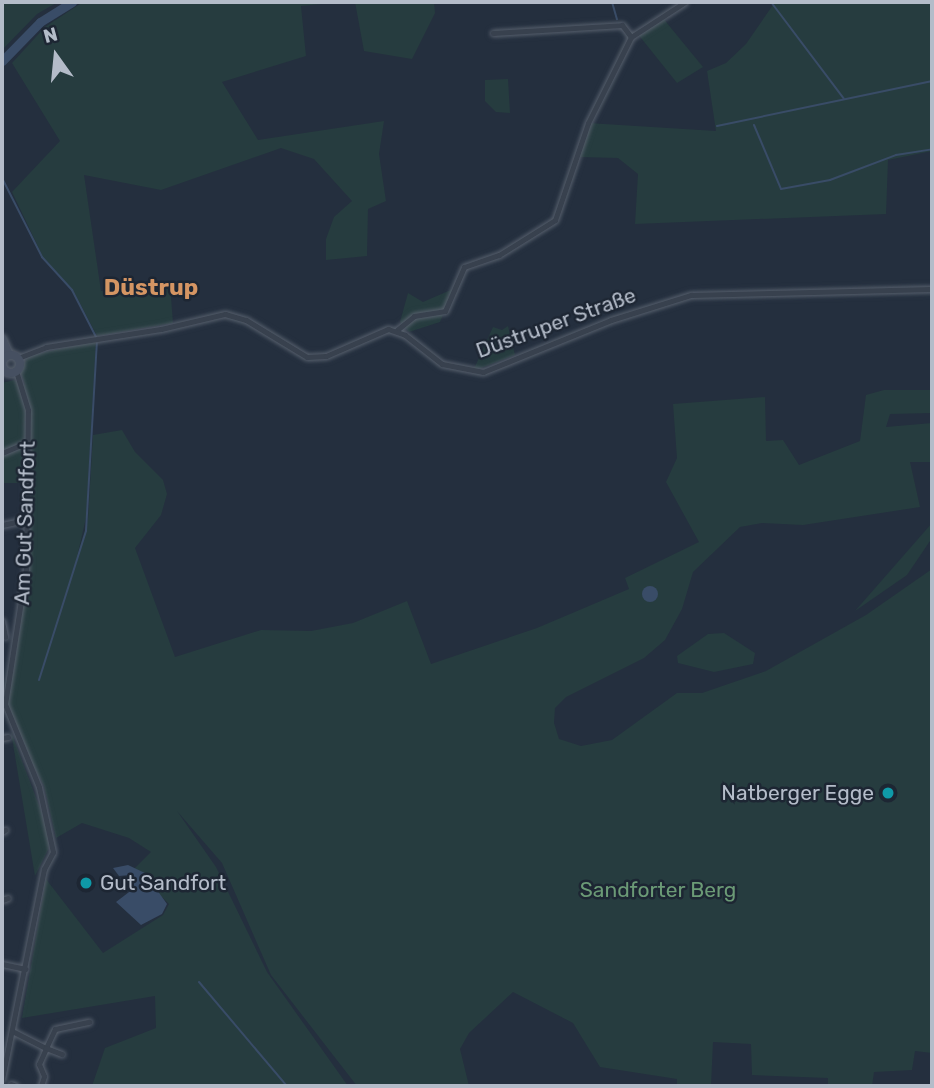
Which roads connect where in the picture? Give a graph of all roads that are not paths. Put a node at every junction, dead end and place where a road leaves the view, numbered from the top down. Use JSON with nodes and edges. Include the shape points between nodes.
{"nodes":[{"id":1,"x":685,"y":2,"type":"edge"},
{"id":2,"x":493,"y":33,"type":"dead end"},
{"id":3,"x":631,"y":37,"type":"junction"},
{"id":4,"x":932,"y":289,"type":"edge"},
{"id":5,"x":397,"y":330,"type":"junction"},
{"id":6,"x":2,"y":339,"type":"edge"},
{"id":7,"x":18,"y":358,"type":"junction"},
{"id":8,"x":4,"y":364,"type":"edge"},
{"id":9,"x":16,"y":371,"type":"junction"},
{"id":10,"x":28,"y":442,"type":"junction"},
{"id":11,"x":2,"y":453,"type":"edge"},
{"id":12,"x":26,"y":520,"type":"junction"},
{"id":13,"x":2,"y":525,"type":"edge"},
{"id":14,"x":2,"y":621,"type":"edge"},
{"id":15,"x":3,"y":638,"type":"edge"},
{"id":16,"x":15,"y":639,"type":"junction"},
{"id":17,"x":2,"y":964,"type":"edge"},
{"id":18,"x":25,"y":969,"type":"junction"},
{"id":19,"x":89,"y":1022,"type":"dead end"},
{"id":20,"x":14,"y":1032,"type":"junction"},
{"id":21,"x":46,"y":1048,"type":"junction"},
{"id":22,"x":62,"y":1054,"type":"dead end"},
{"id":23,"x":2,"y":1079,"type":"edge"},
{"id":24,"x":41,"y":1086,"type":"edge"}],
"edges":[{"from":1,"to":3,"type":"street"},
{"from":2,"to":3,"type":"street","via":[[622,25]]},
{"from":3,"to":5,"type":"street","via":[[588,123],[555,219],[499,255],[464,267],[445,311],[414,316]]},
{"from":4,"to":5,"type":"street","name":"Düstruper Straße","via":[[691,295],[611,320],[483,372],[442,364]]},
{"from":5,"to":7,"type":"street","via":[[378,330],[315,358],[299,354],[246,320],[225,314],[46,347]]},
{"from":6,"to":8,"type":"street"},
{"from":7,"to":8,"type":"street"},
{"from":7,"to":9,"type":"street"},
{"from":8,"to":9,"type":"street"},
{"from":9,"to":10,"type":"street","name":"Am Gut Sandfort","via":[[27,400]]},
{"from":10,"to":11,"type":"street"},
{"from":10,"to":12,"type":"street","name":"Am Gut Sandfort"},
{"from":12,"to":13,"type":"street"},
{"from":12,"to":16,"type":"street","name":"Am Gut Sandfort","via":[[25,590]]},
{"from":14,"to":15,"type":"street"},
{"from":15,"to":16,"type":"street"},
{"from":16,"to":18,"type":"street","name":"Am Gut Sandfort","via":[[5,687],[8,717],[39,788],[53,843]]},
{"from":17,"to":18,"type":"street"},
{"from":18,"to":20,"type":"street","name":"Am Gut Sandfort"},
{"from":19,"to":21,"type":"street","via":[[55,1028]]},
{"from":20,"to":21,"type":"street"},
{"from":20,"to":23,"type":"street","name":"Am Gut Sandfort"},
{"from":21,"to":22,"type":"street"},
{"from":21,"to":24,"type":"street","via":[[39,1064],[44,1076]]}]}
